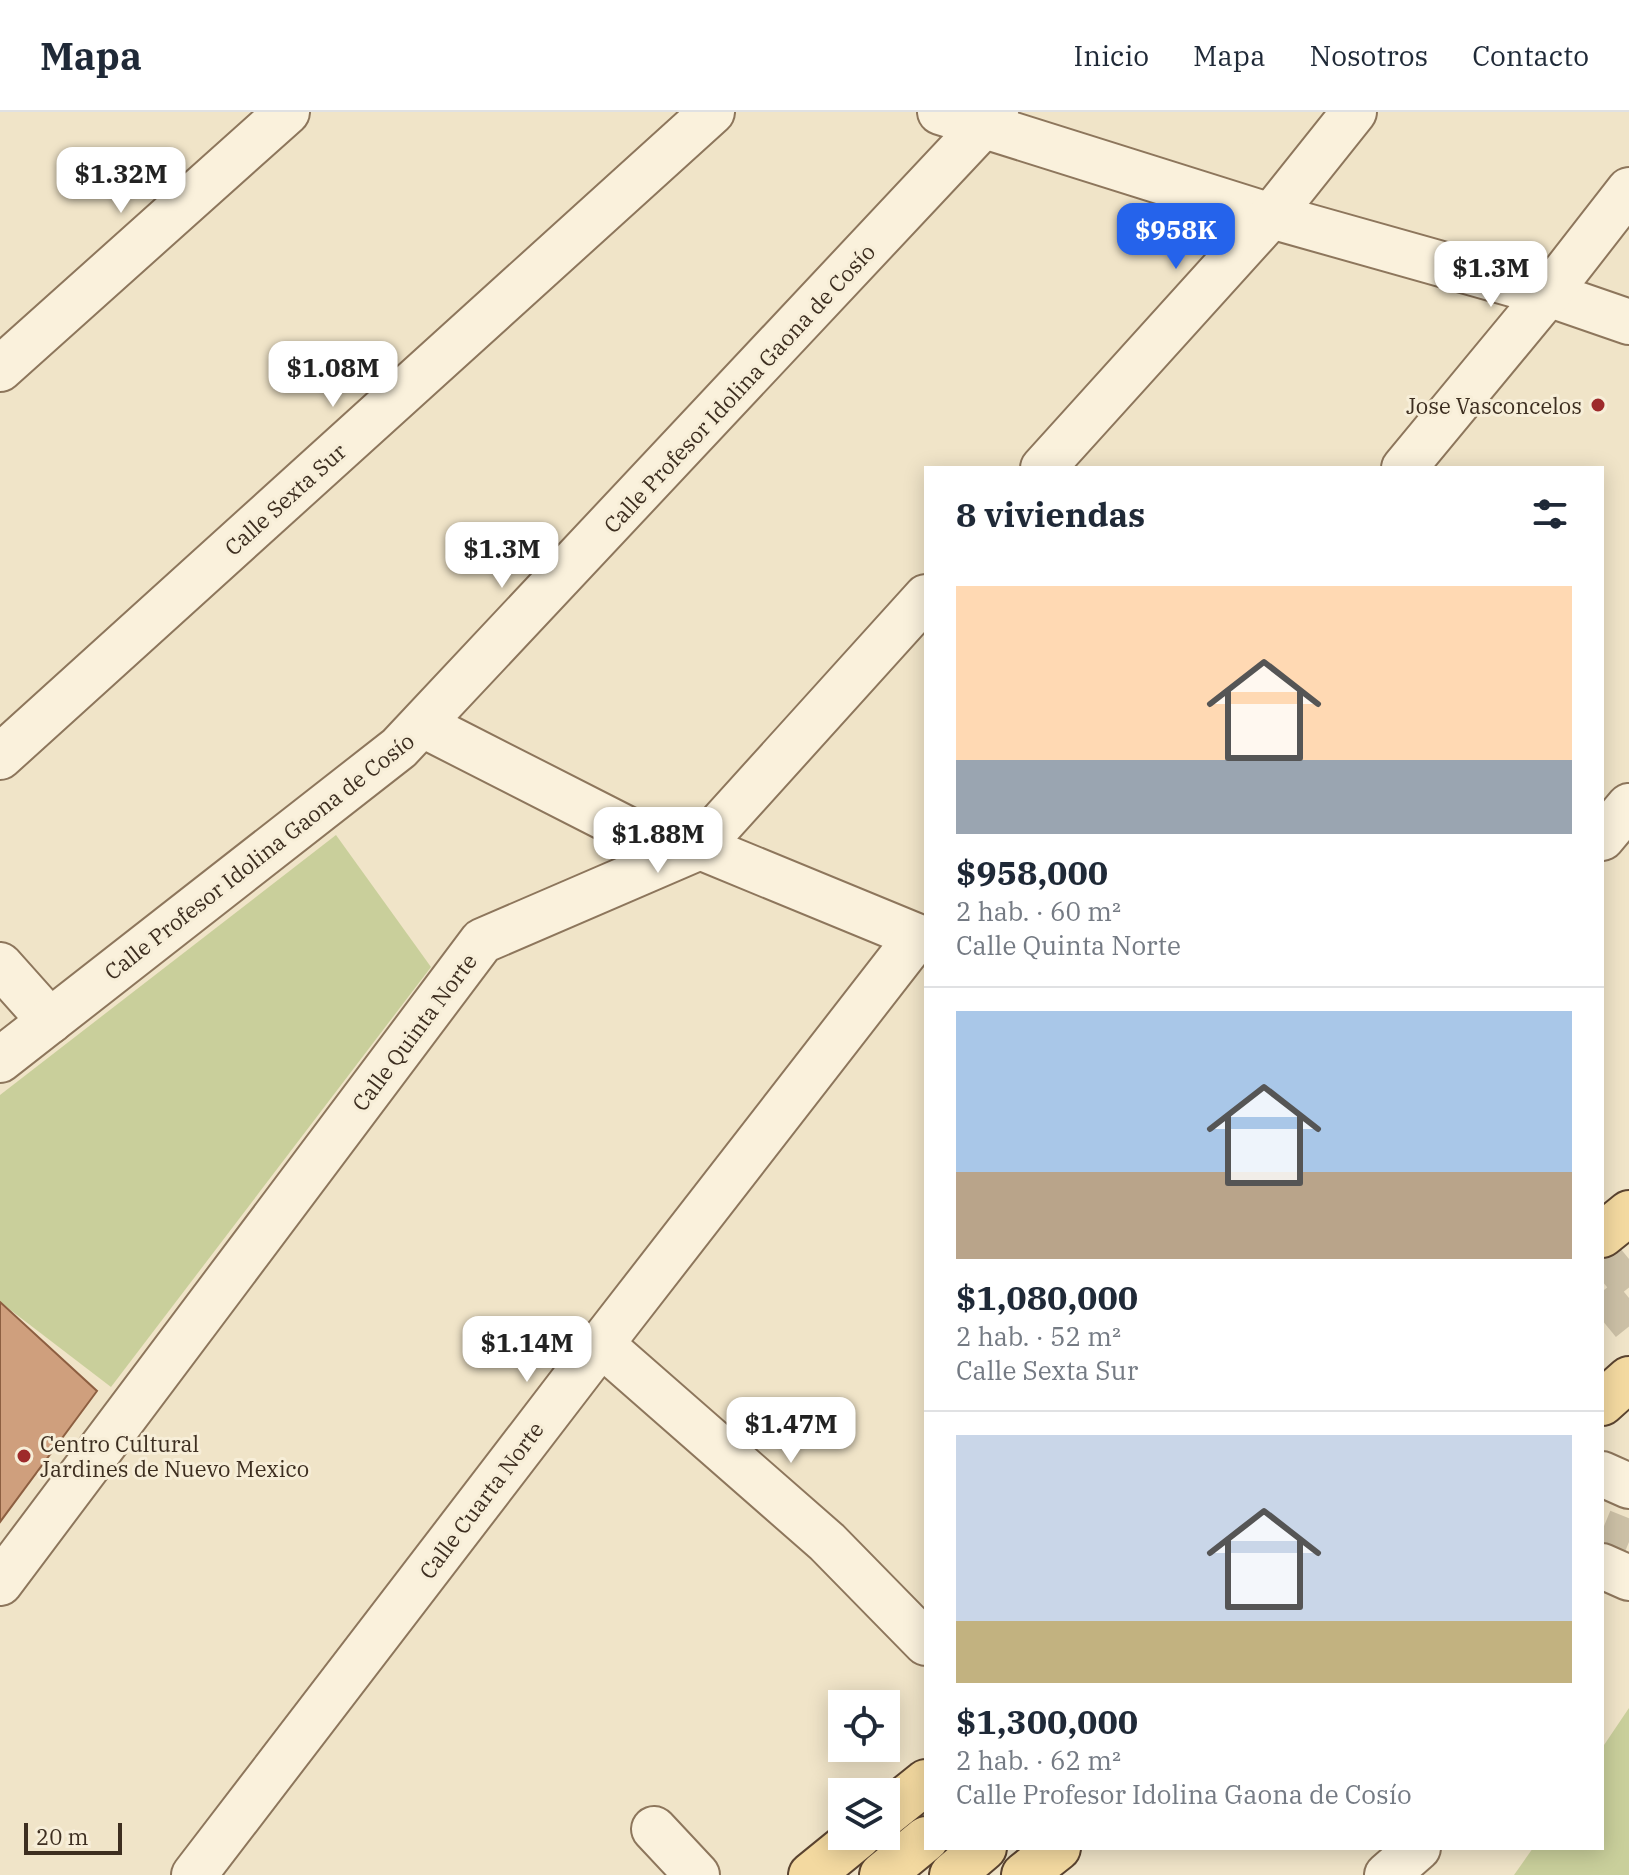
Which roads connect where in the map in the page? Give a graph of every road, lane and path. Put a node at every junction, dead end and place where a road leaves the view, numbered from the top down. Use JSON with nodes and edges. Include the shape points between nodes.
{"nodes":[{"id":1,"x":287,"y":112,"type":"edge"},
{"id":2,"x":712,"y":112,"type":"edge"},
{"id":3,"x":940,"y":112,"type":"edge"},
{"id":4,"x":1354,"y":112,"type":"edge"},
{"id":5,"x":990,"y":119,"type":"edge"},
{"id":6,"x":1629,"y":190,"type":"edge"},
{"id":7,"x":1271,"y":216,"type":"junction"},
{"id":8,"x":1548,"y":294,"type":"junction"},
{"id":9,"x":1629,"y":322,"type":"edge"},
{"id":10,"x":0,"y":369,"type":"edge"},
{"id":11,"x":1045,"y":466,"type":"edge"},
{"id":12,"x":1406,"y":466,"type":"edge"},
{"id":13,"x":924,"y":599,"type":"edge"},
{"id":14,"x":423,"y":725,"type":"junction"},
{"id":15,"x":0,"y":757,"type":"edge"},
{"id":16,"x":1629,"y":806,"type":"edge"},
{"id":17,"x":1604,"y":836,"type":"edge"},
{"id":18,"x":700,"y":847,"type":"junction"},
{"id":19,"x":922,"y":938,"type":"edge"},
{"id":20,"x":0,"y":965,"type":"edge"},
{"id":21,"x":50,"y":1021,"type":"junction"},
{"id":22,"x":0,"y":1060,"type":"edge"},
{"id":23,"x":1629,"y":1213,"type":"edge"},
{"id":24,"x":1604,"y":1233,"type":"edge"},
{"id":25,"x":601,"y":1344,"type":"junction"},
{"id":26,"x":1629,"y":1379,"type":"edge"},
{"id":27,"x":1604,"y":1401,"type":"edge"},
{"id":28,"x":1604,"y":1567,"type":"edge"},
{"id":29,"x":1629,"y":1578,"type":"edge"},
{"id":30,"x":0,"y":1583,"type":"edge"},
{"id":31,"x":924,"y":1641,"type":"edge"},
{"id":32,"x":924,"y":1784,"type":"edge"},
{"id":33,"x":900,"y":1803,"type":"edge"},
{"id":34,"x":654,"y":1829,"type":"dead end"},
{"id":35,"x":924,"y":1841,"type":"edge"},
{"id":36,"x":842,"y":1850,"type":"edge"},
{"id":37,"x":982,"y":1850,"type":"edge"},
{"id":38,"x":1055,"y":1850,"type":"edge"},
{"id":39,"x":1416,"y":1850,"type":"edge"},
{"id":40,"x":194,"y":1875,"type":"edge"},
{"id":41,"x":697,"y":1875,"type":"edge"},
{"id":42,"x":811,"y":1875,"type":"edge"},
{"id":43,"x":882,"y":1875,"type":"edge"},
{"id":44,"x":952,"y":1875,"type":"edge"},
{"id":45,"x":1024,"y":1875,"type":"edge"},
{"id":46,"x":1387,"y":1875,"type":"edge"}],
"edges":[{"from":1,"to":10,"type":"street"},
{"from":2,"to":15,"type":"street","name":"Calle Sexta Sur"},
{"from":3,"to":5,"type":"street"},
{"from":4,"to":7,"type":"street"},
{"from":5,"to":7,"type":"street"},
{"from":5,"to":14,"type":"street","name":"Calle Profesor Idolina Gaona de Cosío"},
{"from":6,"to":8,"type":"street"},
{"from":7,"to":8,"type":"street"},
{"from":7,"to":11,"type":"street"},
{"from":8,"to":9,"type":"street"},
{"from":8,"to":12,"type":"street"},
{"from":13,"to":18,"type":"street","name":"Calle Quinta Norte"},
{"from":14,"to":18,"type":"street","via":[[629,830]]},
{"from":14,"to":21,"type":"street","name":"Calle Profesor Idolina Gaona de Cosío"},
{"from":16,"to":17,"type":"street"},
{"from":18,"to":19,"type":"street"},
{"from":18,"to":30,"type":"street","name":"Calle Quinta Norte","via":[[482,941]]},
{"from":19,"to":25,"type":"street","name":"Calle Cuarta Norte"},
{"from":20,"to":21,"type":"street"},
{"from":21,"to":22,"type":"street","name":"Calle Profesor Idolina Gaona de Cosío"},
{"from":23,"to":24,"type":"main road"},
{"from":25,"to":31,"type":"street","via":[[827,1542]]},
{"from":25,"to":40,"type":"street","name":"Calle Cuarta Norte"},
{"from":26,"to":27,"type":"main road"},
{"from":28,"to":29,"type":"street"},
{"from":32,"to":33,"type":"main road"},
{"from":34,"to":41,"type":"street"},
{"from":35,"to":43,"type":"main road"},
{"from":36,"to":42,"type":"main road"},
{"from":37,"to":44,"type":"main road"},
{"from":38,"to":45,"type":"main road"},
{"from":39,"to":46,"type":"street"}]}
